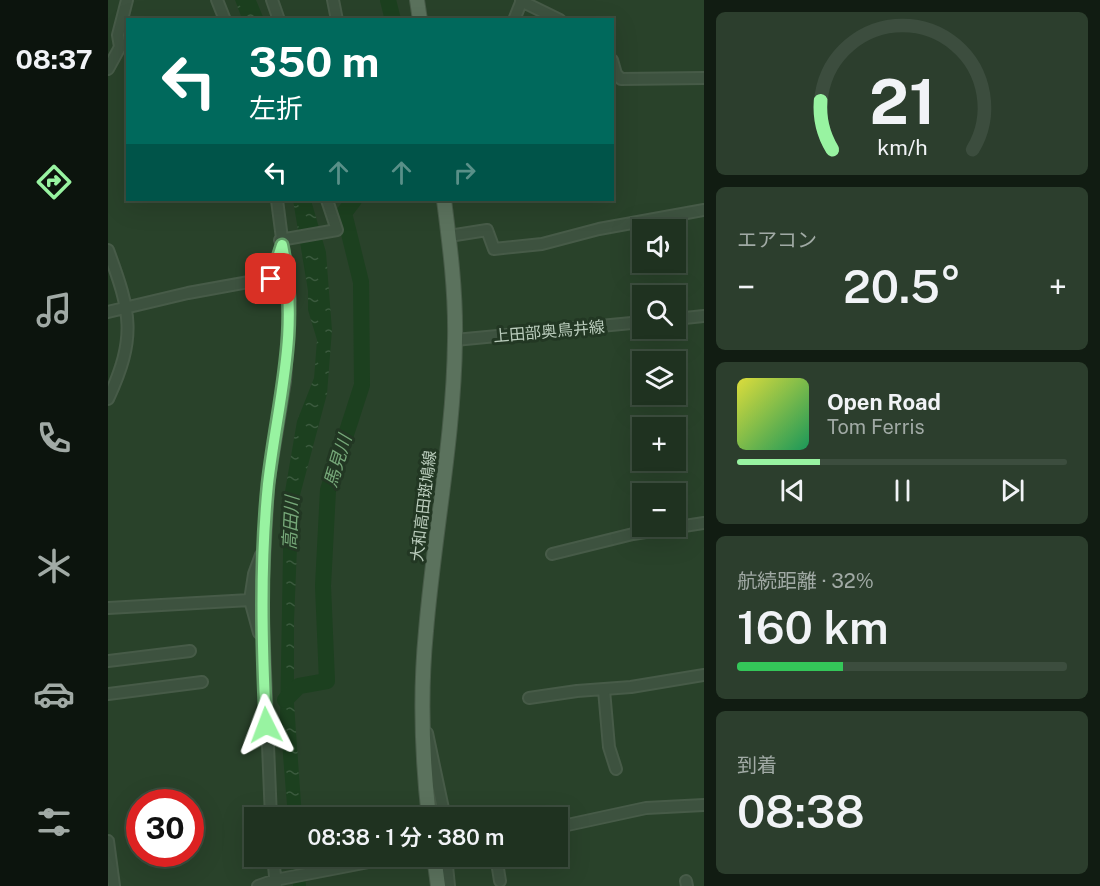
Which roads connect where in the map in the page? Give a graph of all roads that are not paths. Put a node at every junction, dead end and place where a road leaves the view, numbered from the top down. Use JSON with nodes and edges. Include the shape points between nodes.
{"nodes":[{"id":1,"x":126,"y":0,"type":"edge"},
{"id":2,"x":217,"y":0,"type":"edge"},
{"id":3,"x":272,"y":0,"type":"edge"},
{"id":4,"x":333,"y":0,"type":"edge"},
{"id":5,"x":417,"y":0,"type":"edge"},
{"id":6,"x":521,"y":1,"type":"edge"},
{"id":7,"x":224,"y":18,"type":"edge"},
{"id":8,"x":278,"y":18,"type":"edge"},
{"id":9,"x":337,"y":18,"type":"edge"},
{"id":10,"x":420,"y":18,"type":"edge"},
{"id":11,"x":515,"y":18,"type":"edge"},
{"id":12,"x":556,"y":18,"type":"edge"},
{"id":13,"x":614,"y":67,"type":"edge"},
{"id":14,"x":108,"y":69,"type":"edge"},
{"id":15,"x":704,"y":78,"type":"edge"},
{"id":16,"x":277,"y":201,"type":"edge"},
{"id":17,"x":327,"y":201,"type":"edge"},
{"id":18,"x":444,"y":201,"type":"edge"},
{"id":19,"x":704,"y":210,"type":"edge"},
{"id":20,"x":448,"y":236,"type":"junction"},
{"id":21,"x":283,"y":241,"type":"junction"},
{"id":22,"x":108,"y":250,"type":"edge"},
{"id":23,"x":128,"y":309,"type":"junction"},
{"id":24,"x":108,"y":312,"type":"edge"},
{"id":25,"x":704,"y":316,"type":"edge"},
{"id":26,"x":686,"y":318,"type":"edge"},
{"id":27,"x":632,"y":323,"type":"edge"},
{"id":28,"x":455,"y":339,"type":"junction"},
{"id":29,"x":108,"y":399,"type":"edge"},
{"id":30,"x":704,"y":523,"type":"edge"},
{"id":31,"x":264,"y":550,"type":"junction"},
{"id":32,"x":552,"y":554,"type":"dead end"},
{"id":33,"x":250,"y":600,"type":"junction"},
{"id":34,"x":108,"y":608,"type":"edge"},
{"id":35,"x":262,"y":638,"type":"junction"},
{"id":36,"x":190,"y":651,"type":"dead end"},
{"id":37,"x":108,"y":662,"type":"edge"},
{"id":38,"x":704,"y":675,"type":"edge"},
{"id":39,"x":202,"y":682,"type":"dead end"},
{"id":40,"x":604,"y":690,"type":"junction"},
{"id":41,"x":108,"y":694,"type":"edge"},
{"id":42,"x":529,"y":698,"type":"dead end"},
{"id":43,"x":423,"y":712,"type":"junction"},
{"id":44,"x":616,"y":770,"type":"dead end"},
{"id":45,"x":704,"y":805,"type":"edge"},
{"id":46,"x":270,"y":807,"type":"edge"},
{"id":47,"x":428,"y":807,"type":"edge"},
{"id":48,"x":443,"y":807,"type":"edge"},
{"id":49,"x":568,"y":825,"type":"edge"},
{"id":50,"x":108,"y":842,"type":"edge"},
{"id":51,"x":274,"y":867,"type":"edge"},
{"id":52,"x":349,"y":867,"type":"edge"},
{"id":53,"x":435,"y":867,"type":"edge"},
{"id":54,"x":447,"y":867,"type":"edge"},
{"id":55,"x":498,"y":867,"type":"edge"},
{"id":56,"x":500,"y":881,"type":"dead end"},
{"id":57,"x":275,"y":883,"type":"edge"},
{"id":58,"x":114,"y":886,"type":"edge"},
{"id":59,"x":258,"y":886,"type":"edge"},
{"id":60,"x":438,"y":886,"type":"edge"},
{"id":61,"x":449,"y":886,"type":"edge"}],
"edges":[{"from":1,"to":14,"type":"street","via":[[118,35],[120,47]]},
{"from":2,"to":7,"type":"street"},
{"from":3,"to":8,"type":"street"},
{"from":4,"to":9,"type":"street"},
{"from":5,"to":10,"type":"main road"},
{"from":6,"to":11,"type":"street"},
{"from":6,"to":12,"type":"street"},
{"from":13,"to":15,"type":"street","via":[[621,79]]},
{"from":16,"to":21,"type":"street"},
{"from":17,"to":21,"type":"street","via":[[337,230]]},
{"from":18,"to":20,"type":"main road","name":"大和高田斑鳩線"},
{"from":19,"to":20,"type":"street","via":[[530,246],[494,249],[487,230]]},
{"from":20,"to":28,"type":"main road","name":"大和高田斑鳩線"},
{"from":21,"to":23,"type":"street","via":[[271,279],[188,293]]},
{"from":21,"to":31,"type":"street","via":[[290,300],[288,356],[268,485]]},
{"from":22,"to":23,"type":"street"},
{"from":23,"to":24,"type":"street"},
{"from":23,"to":29,"type":"street","via":[[128,339]]},
{"from":25,"to":26,"type":"street"},
{"from":27,"to":28,"type":"street","name":"上田部奥鳥井線"},
{"from":28,"to":43,"type":"main road","name":"大和高田斑鳩線","via":[[452,404],[426,631]]},
{"from":30,"to":32,"type":"street","via":[[633,534]]},
{"from":31,"to":33,"type":"street","via":[[254,574]]},
{"from":31,"to":35,"type":"street"},
{"from":33,"to":34,"type":"street"},
{"from":33,"to":35,"type":"street"},
{"from":35,"to":46,"type":"street"},
{"from":36,"to":37,"type":"street"},
{"from":38,"to":40,"type":"street"},
{"from":39,"to":41,"type":"street"},
{"from":40,"to":42,"type":"street"},
{"from":40,"to":44,"type":"street","via":[[609,747]]},
{"from":43,"to":47,"type":"main road","name":"大和高田斑鳩線"},
{"from":43,"to":48,"type":"street"},
{"from":45,"to":49,"type":"street","via":[[646,808]]},
{"from":50,"to":58,"type":"street"},
{"from":51,"to":57,"type":"street"},
{"from":52,"to":57,"type":"street"},
{"from":53,"to":60,"type":"main road"},
{"from":54,"to":61,"type":"street"},
{"from":55,"to":56,"type":"street"},
{"from":57,"to":59,"type":"street"}]}
